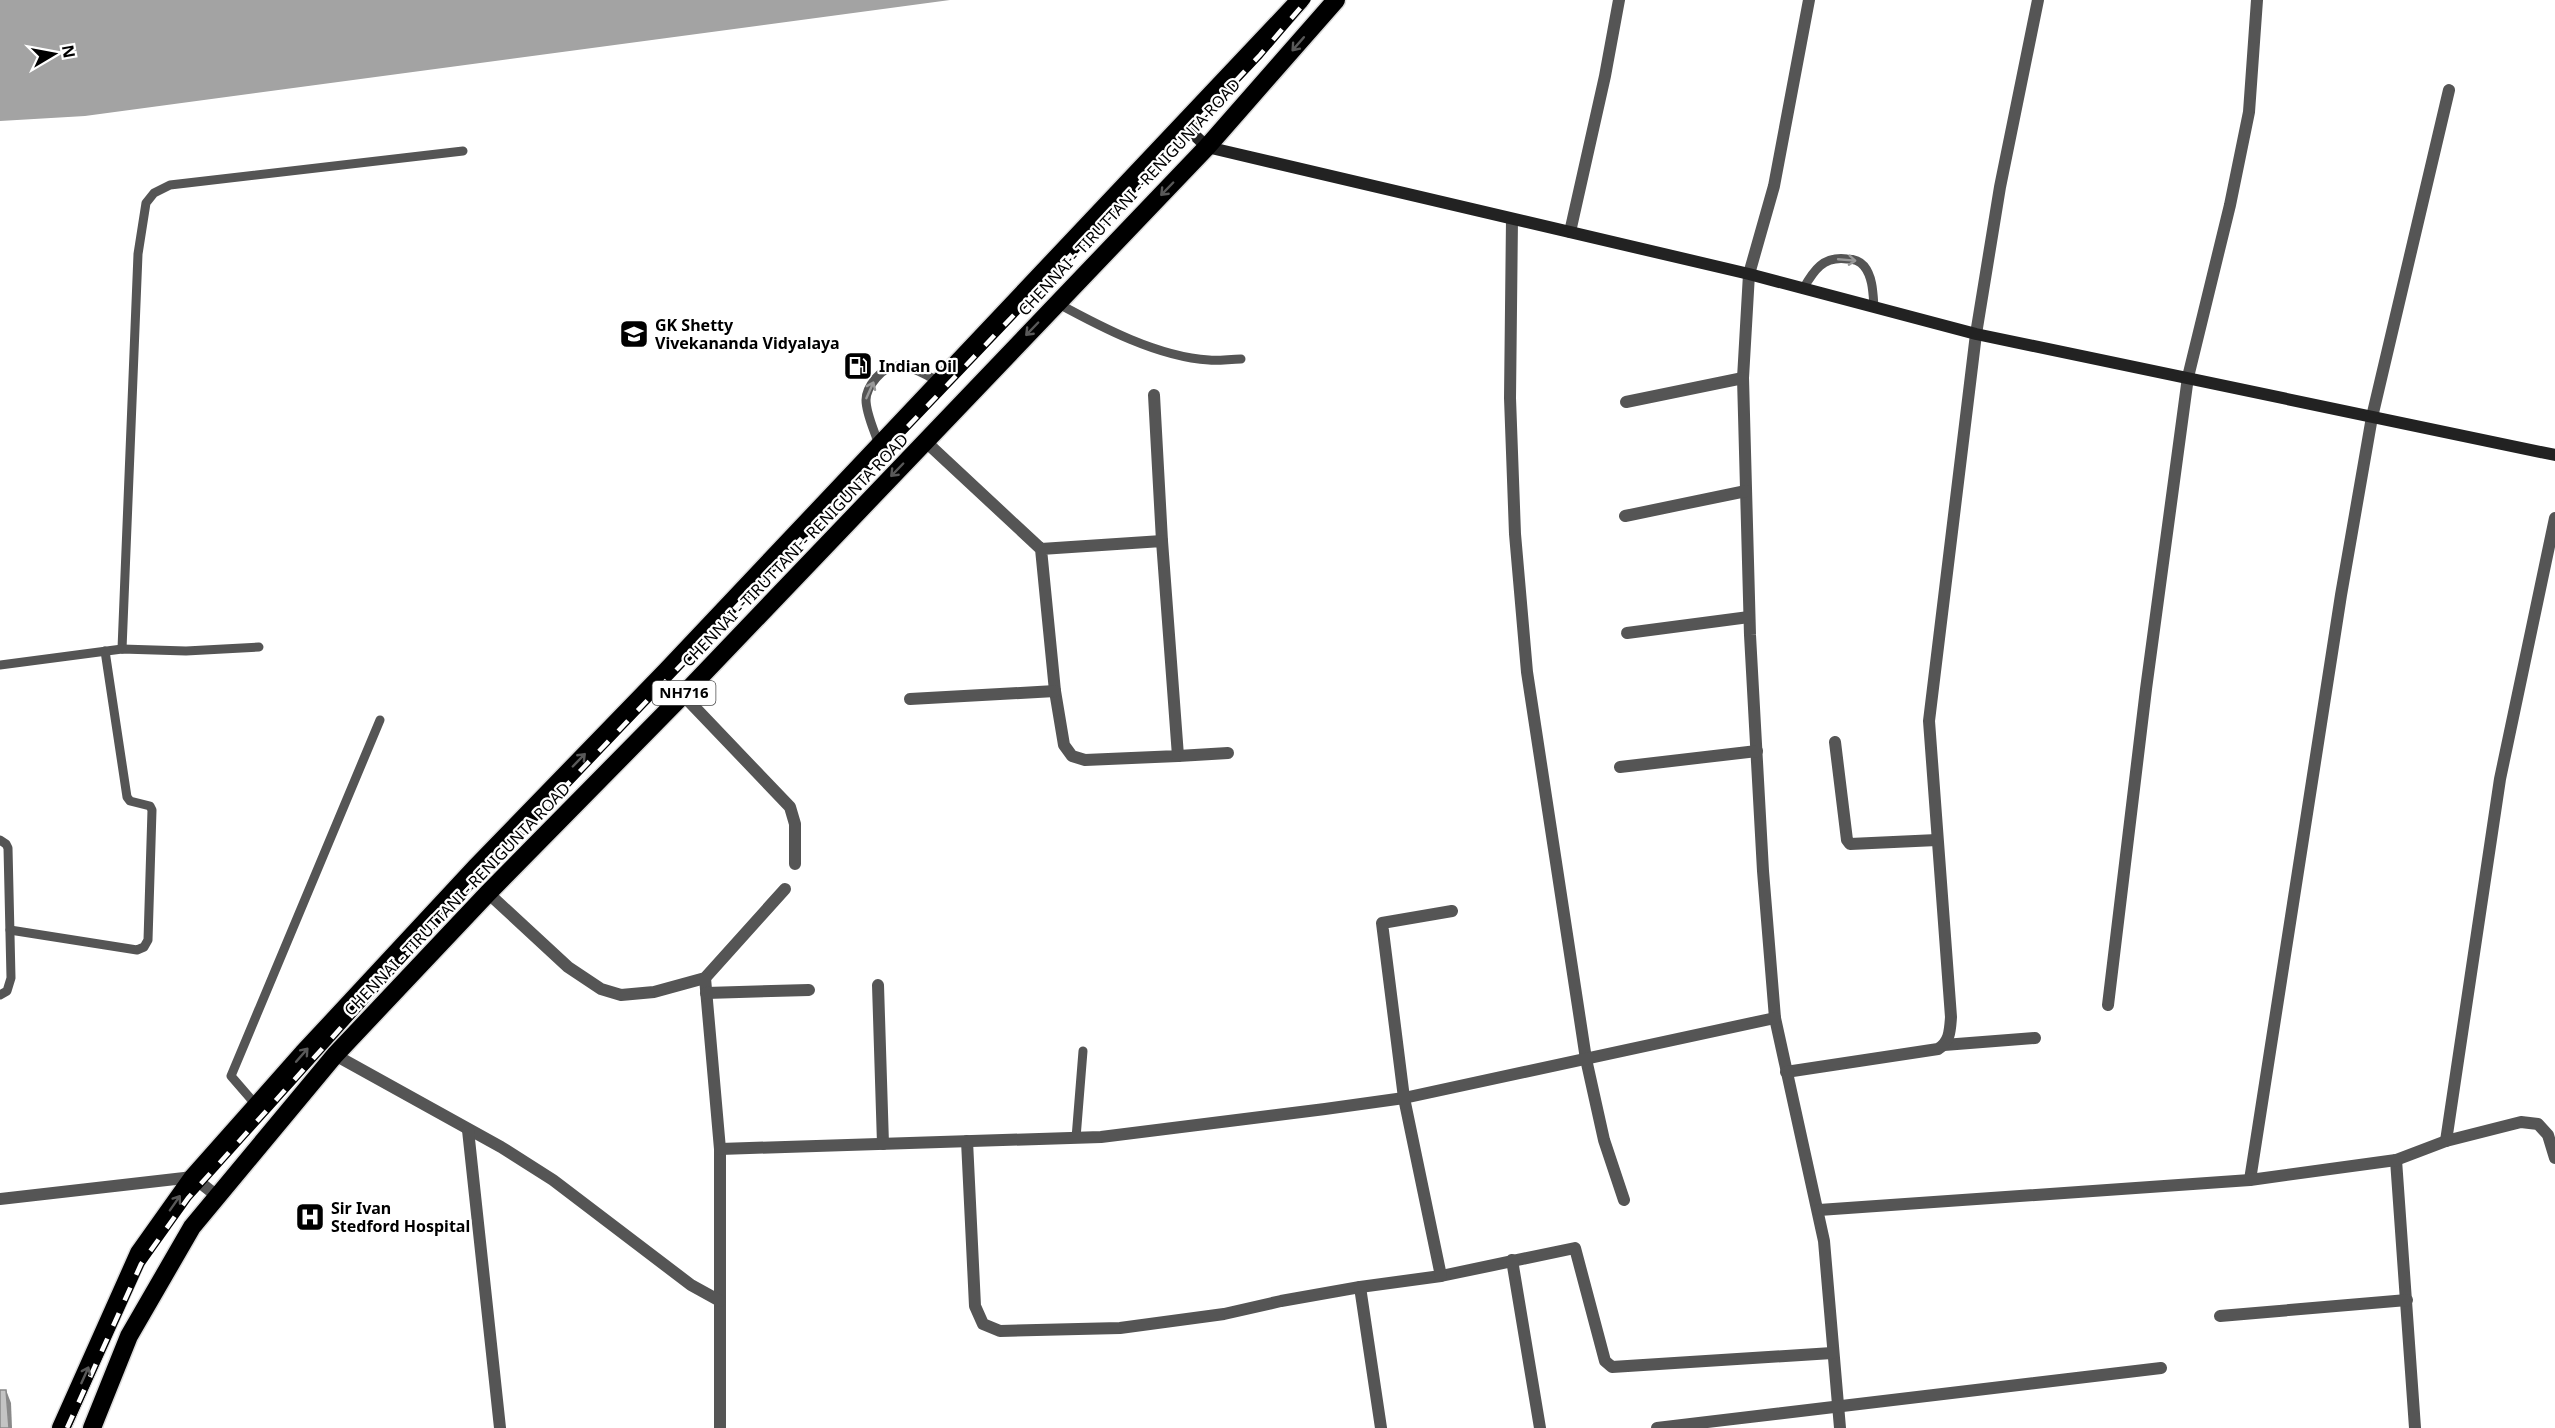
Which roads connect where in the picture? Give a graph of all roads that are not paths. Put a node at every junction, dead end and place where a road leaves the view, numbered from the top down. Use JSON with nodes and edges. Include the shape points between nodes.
{"nodes":[{"id":1,"x":1300,"y":0,"type":"edge"},
{"id":2,"x":1336,"y":0,"type":"edge"},
{"id":3,"x":1619,"y":0,"type":"edge"},
{"id":4,"x":1809,"y":0,"type":"edge"},
{"id":5,"x":2038,"y":0,"type":"edge"},
{"id":6,"x":2257,"y":0,"type":"edge"},
{"id":7,"x":2449,"y":90,"type":"dead end"},
{"id":8,"x":1183,"y":124,"type":"junction"},
{"id":9,"x":1208,"y":147,"type":"junction"},
{"id":10,"x":463,"y":151,"type":"dead end"},
{"id":11,"x":1512,"y":219,"type":"junction"},
{"id":12,"x":1570,"y":232,"type":"junction"},
{"id":13,"x":1749,"y":274,"type":"junction"},
{"id":14,"x":1803,"y":289,"type":"junction"},
{"id":15,"x":1057,"y":303,"type":"junction"},
{"id":16,"x":1874,"y":307,"type":"junction"},
{"id":17,"x":1976,"y":334,"type":"junction"},
{"id":18,"x":1241,"y":359,"type":"dead end"},
{"id":19,"x":2188,"y":377,"type":"junction"},
{"id":20,"x":1743,"y":378,"type":"junction"},
{"id":21,"x":939,"y":382,"type":"junction"},
{"id":22,"x":1154,"y":395,"type":"dead end"},
{"id":23,"x":1626,"y":402,"type":"dead end"},
{"id":24,"x":2372,"y":417,"type":"junction"},
{"id":25,"x":925,"y":441,"type":"junction"},
{"id":26,"x":879,"y":446,"type":"junction"},
{"id":27,"x":2555,"y":455,"type":"edge"},
{"id":28,"x":1746,"y":491,"type":"junction"},
{"id":29,"x":1625,"y":516,"type":"dead end"},
{"id":30,"x":2555,"y":518,"type":"edge"},
{"id":31,"x":1162,"y":541,"type":"junction"},
{"id":32,"x":1041,"y":549,"type":"junction"},
{"id":33,"x":1749,"y":617,"type":"junction"},
{"id":34,"x":1627,"y":633,"type":"dead end"},
{"id":35,"x":259,"y":647,"type":"dead end"},
{"id":36,"x":122,"y":649,"type":"junction"},
{"id":37,"x":105,"y":651,"type":"junction"},
{"id":38,"x":0,"y":665,"type":"edge"},
{"id":39,"x":1054,"y":692,"type":"junction"},
{"id":40,"x":683,"y":695,"type":"junction"},
{"id":41,"x":910,"y":699,"type":"dead end"},
{"id":42,"x":380,"y":720,"type":"dead end"},
{"id":43,"x":1835,"y":742,"type":"dead end"},
{"id":44,"x":1756,"y":751,"type":"junction"},
{"id":45,"x":1228,"y":753,"type":"dead end"},
{"id":46,"x":1178,"y":756,"type":"junction"},
{"id":47,"x":1620,"y":767,"type":"dead end"},
{"id":48,"x":0,"y":840,"type":"edge"},
{"id":49,"x":1937,"y":840,"type":"junction"},
{"id":50,"x":795,"y":864,"type":"dead end"},
{"id":51,"x":785,"y":889,"type":"dead end"},
{"id":52,"x":488,"y":893,"type":"junction"},
{"id":53,"x":1452,"y":911,"type":"dead end"},
{"id":54,"x":10,"y":930,"type":"junction"},
{"id":55,"x":705,"y":978,"type":"junction"},
{"id":56,"x":878,"y":985,"type":"dead end"},
{"id":57,"x":809,"y":990,"type":"dead end"},
{"id":58,"x":706,"y":993,"type":"junction"},
{"id":59,"x":0,"y":996,"type":"edge"},
{"id":60,"x":2108,"y":1005,"type":"dead end"},
{"id":61,"x":1775,"y":1018,"type":"junction"},
{"id":62,"x":2034,"y":1038,"type":"dead end"},
{"id":63,"x":1944,"y":1045,"type":"junction"},
{"id":64,"x":1083,"y":1051,"type":"dead end"},
{"id":65,"x":335,"y":1055,"type":"junction"},
{"id":66,"x":1586,"y":1059,"type":"junction"},
{"id":67,"x":1786,"y":1072,"type":"junction"},
{"id":68,"x":1404,"y":1098,"type":"junction"},
{"id":69,"x":257,"y":1106,"type":"junction"},
{"id":70,"x":468,"y":1130,"type":"junction"},
{"id":71,"x":1076,"y":1138,"type":"junction"},
{"id":72,"x":967,"y":1141,"type":"junction"},
{"id":73,"x":2446,"y":1142,"type":"junction"},
{"id":74,"x":883,"y":1144,"type":"junction"},
{"id":75,"x":720,"y":1149,"type":"junction"},
{"id":76,"x":2555,"y":1158,"type":"edge"},
{"id":77,"x":2396,"y":1160,"type":"junction"},
{"id":78,"x":193,"y":1177,"type":"junction"},
{"id":79,"x":2250,"y":1180,"type":"junction"},
{"id":80,"x":217,"y":1196,"type":"junction"},
{"id":81,"x":0,"y":1199,"type":"edge"},
{"id":82,"x":1624,"y":1200,"type":"dead end"},
{"id":83,"x":1819,"y":1210,"type":"junction"},
{"id":84,"x":1512,"y":1260,"type":"junction"},
{"id":85,"x":1441,"y":1276,"type":"junction"},
{"id":86,"x":1360,"y":1287,"type":"junction"},
{"id":87,"x":2407,"y":1300,"type":"junction"},
{"id":88,"x":720,"y":1301,"type":"junction"},
{"id":89,"x":2220,"y":1316,"type":"dead end"},
{"id":90,"x":1833,"y":1353,"type":"junction"},
{"id":91,"x":2161,"y":1368,"type":"dead end"},
{"id":92,"x":1837,"y":1408,"type":"junction"},
{"id":93,"x":61,"y":1428,"type":"edge"},
{"id":94,"x":92,"y":1428,"type":"edge"},
{"id":95,"x":500,"y":1428,"type":"edge"},
{"id":96,"x":720,"y":1428,"type":"edge"},
{"id":97,"x":1381,"y":1428,"type":"edge"},
{"id":98,"x":1540,"y":1428,"type":"edge"},
{"id":99,"x":1657,"y":1428,"type":"edge"},
{"id":100,"x":1840,"y":1428,"type":"edge"},
{"id":101,"x":2415,"y":1428,"type":"edge"}],
"edges":[{"from":1,"to":8,"type":"highway","name":"CHENNAI - TIRUTTANI - RENIGUNTA ROAD","number":"NH716"},
{"from":2,"to":9,"type":"highway","name":"CHENNAI - TIRUTTANI - RENIGUNTA ROAD","number":"NH716","one_way":true},
{"from":3,"to":12,"type":"street"},
{"from":4,"to":13,"type":"street","via":[[1774,186]]},
{"from":5,"to":17,"type":"street","via":[[2000,187]]},
{"from":6,"to":19,"type":"street","via":[[2249,112]]},
{"from":7,"to":24,"type":"street"},
{"from":8,"to":9,"type":"street"},
{"from":8,"to":21,"type":"highway","name":"CHENNAI - TIRUTTANI - RENIGUNTA ROAD","number":"NH716"},
{"from":9,"to":11,"type":"street"},
{"from":9,"to":15,"type":"highway","name":"CHENNAI - TIRUTTANI - RENIGUNTA ROAD","number":"NH716","one_way":true},
{"from":10,"to":36,"type":"lane","via":[[195,181],[171,185],[154,193],[146,203],[138,254]]},
{"from":11,"to":12,"type":"street"},
{"from":11,"to":66,"type":"street","via":[[1511,409],[1515,534],[1526,660]]},
{"from":12,"to":13,"type":"street"},
{"from":13,"to":14,"type":"street"},
{"from":13,"to":20,"type":"street"},
{"from":14,"to":16,"type":"street"},
{"from":14,"to":16,"type":"lane","one_way":true,"via":[[1824,261],[1857,260],[1871,281]]},
{"from":15,"to":18,"type":"lane","via":[[1147,345],[1208,360]]},
{"from":15,"to":25,"type":"highway","name":"CHENNAI - TIRUTTANI - RENIGUNTA ROAD","number":"NH716","one_way":true},
{"from":16,"to":17,"type":"street"},
{"from":17,"to":19,"type":"street"},
{"from":17,"to":49,"type":"street","via":[[1929,722]]},
{"from":19,"to":24,"type":"street"},
{"from":19,"to":60,"type":"street"},
{"from":20,"to":23,"type":"street"},
{"from":20,"to":28,"type":"street"},
{"from":21,"to":26,"type":"highway","name":"CHENNAI - TIRUTTANI - RENIGUNTA ROAD","number":"NH716"},
{"from":26,"to":21,"type":"lane","one_way":true,"via":[[866,400],[878,376],[892,365],[909,366]]},
{"from":22,"to":31,"type":"street"},
{"from":24,"to":27,"type":"street"},
{"from":24,"to":79,"type":"street"},
{"from":25,"to":32,"type":"street"},
{"from":25,"to":40,"type":"highway","name":"CHENNAI - TIRUTTANI - RENIGUNTA ROAD","number":"NH716","one_way":true},
{"from":69,"to":26,"type":"highway","name":"CHENNAI - TIRUTTANI - RENIGUNTA ROAD","number":"NH716","one_way":true,"via":[[468,875]]},
{"from":28,"to":29,"type":"street"},
{"from":28,"to":33,"type":"street"},
{"from":30,"to":73,"type":"street","via":[[2500,779]]},
{"from":31,"to":32,"type":"street"},
{"from":31,"to":46,"type":"street"},
{"from":32,"to":39,"type":"street"},
{"from":33,"to":34,"type":"street"},
{"from":33,"to":44,"type":"street"},
{"from":35,"to":36,"type":"lane"},
{"from":36,"to":37,"type":"lane"},
{"from":37,"to":38,"type":"lane"},
{"from":37,"to":54,"type":"lane","via":[[127,797],[152,810],[148,940],[137,950]]},
{"from":39,"to":41,"type":"street"},
{"from":39,"to":46,"type":"street","via":[[1064,745],[1072,756],[1086,760]]},
{"from":40,"to":50,"type":"street","via":[[790,807],[795,824]]},
{"from":40,"to":52,"type":"highway","name":"CHENNAI - TIRUTTANI - RENIGUNTA ROAD","number":"NH716"},
{"from":42,"to":69,"type":"lane","via":[[231,1076]]},
{"from":43,"to":49,"type":"street","via":[[1850,844]]},
{"from":44,"to":47,"type":"street"},
{"from":44,"to":61,"type":"street"},
{"from":45,"to":46,"type":"street"},
{"from":48,"to":54,"type":"lane","via":[[8,848]]},
{"from":49,"to":63,"type":"street","via":[[1950,1017],[1950,1034]]},
{"from":51,"to":55,"type":"street"},
{"from":52,"to":55,"type":"street","via":[[568,967],[601,989],[621,995],[637,994]]},
{"from":52,"to":65,"type":"highway","name":"CHENNAI - TIRUTTANI - RENIGUNTA ROAD","number":"NH716"},
{"from":53,"to":68,"type":"street","via":[[1382,923]]},
{"from":54,"to":59,"type":"lane","via":[[10,984]]},
{"from":55,"to":58,"type":"street"},
{"from":56,"to":74,"type":"street"},
{"from":57,"to":58,"type":"street"},
{"from":58,"to":75,"type":"street"},
{"from":61,"to":66,"type":"street"},
{"from":61,"to":67,"type":"street"},
{"from":62,"to":63,"type":"street"},
{"from":63,"to":67,"type":"street","via":[[1928,1051]]},
{"from":64,"to":71,"type":"lane"},
{"from":65,"to":70,"type":"street"},
{"from":65,"to":80,"type":"highway","name":"CHENNAI - TIRUTTANI - RENIGUNTA ROAD","number":"NH716"},
{"from":66,"to":68,"type":"street"},
{"from":66,"to":82,"type":"street","via":[[1604,1140]]},
{"from":67,"to":83,"type":"street"},
{"from":68,"to":71,"type":"street"},
{"from":68,"to":85,"type":"street"},
{"from":69,"to":78,"type":"highway","name":"CHENNAI - TIRUTTANI - RENIGUNTA ROAD","number":"NH716"},
{"from":70,"to":88,"type":"street","via":[[553,1179],[691,1285]]},
{"from":70,"to":95,"type":"street"},
{"from":71,"to":72,"type":"street"},
{"from":72,"to":74,"type":"street"},
{"from":72,"to":86,"type":"street","via":[[975,1306],[983,1324],[1000,1331],[1120,1328],[1224,1314]]},
{"from":73,"to":76,"type":"street","via":[[2521,1122],[2538,1124],[2548,1136]]},
{"from":73,"to":77,"type":"street"},
{"from":74,"to":75,"type":"street"},
{"from":75,"to":88,"type":"street"},
{"from":77,"to":79,"type":"street"},
{"from":77,"to":87,"type":"street"},
{"from":78,"to":80,"type":"street"},
{"from":78,"to":81,"type":"street"},
{"from":93,"to":78,"type":"highway","name":"CHENNAI - TIRUTTANI - RENIGUNTA ROAD","number":"NH716","one_way":true,"via":[[139,1253]]},
{"from":79,"to":83,"type":"street"},
{"from":80,"to":94,"type":"highway","name":"CHENNAI - TIRUTTANI - RENIGUNTA ROAD","number":"NH716","via":[[192,1227],[129,1336]]},
{"from":83,"to":90,"type":"street"},
{"from":84,"to":85,"type":"street"},
{"from":84,"to":90,"type":"street","via":[[1575,1248],[1605,1361],[1612,1367]]},
{"from":84,"to":98,"type":"street"},
{"from":85,"to":86,"type":"street"},
{"from":86,"to":97,"type":"street"},
{"from":87,"to":89,"type":"street"},
{"from":87,"to":101,"type":"street"},
{"from":88,"to":96,"type":"street"},
{"from":90,"to":92,"type":"street"},
{"from":91,"to":92,"type":"street"},
{"from":92,"to":99,"type":"street"},
{"from":92,"to":100,"type":"street"}]}
